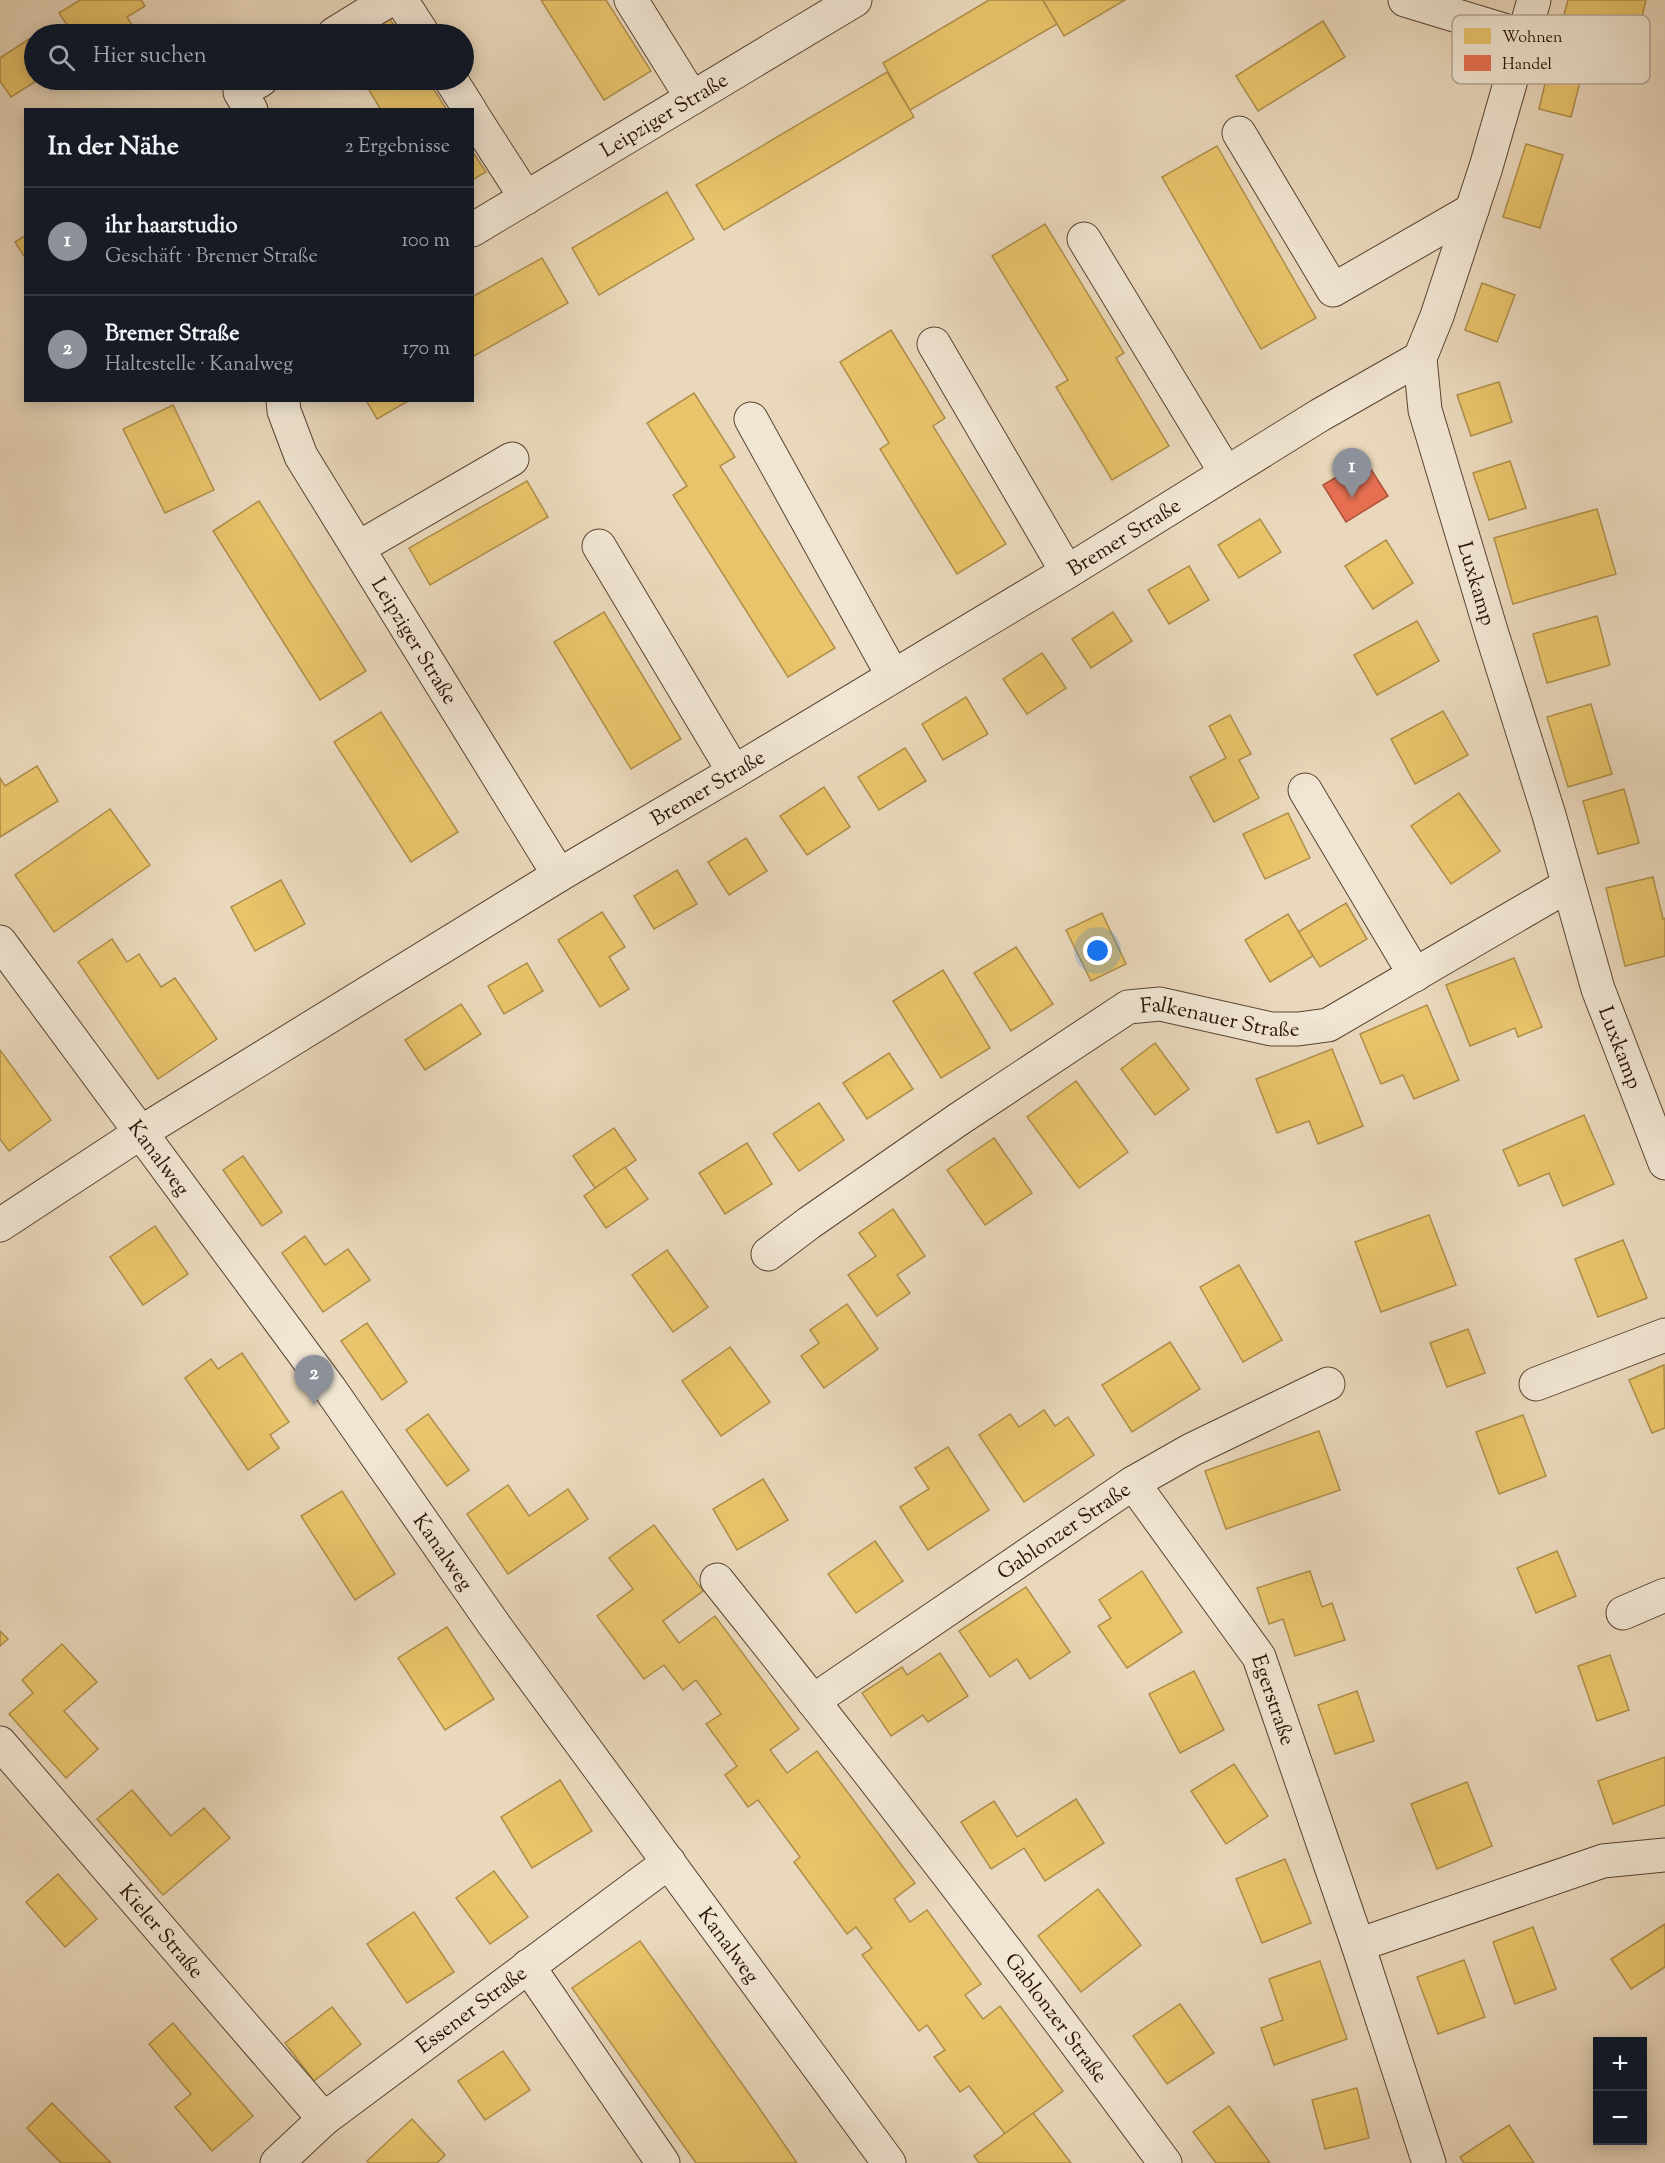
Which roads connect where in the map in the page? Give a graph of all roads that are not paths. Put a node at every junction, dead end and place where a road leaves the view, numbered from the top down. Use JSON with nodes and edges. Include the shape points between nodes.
{"nodes":[{"id":1,"x":389,"y":0,"type":"edge"},
{"id":2,"x":401,"y":0,"type":"edge"},
{"id":3,"x":631,"y":0,"type":"edge"},
{"id":4,"x":855,"y":0,"type":"edge"},
{"id":5,"x":1405,"y":0,"type":"edge"},
{"id":6,"x":1534,"y":0,"type":"edge"},
{"id":7,"x":1454,"y":15,"type":"edge"},
{"id":8,"x":1529,"y":15,"type":"edge"},
{"id":9,"x":350,"y":24,"type":"edge"},
{"id":10,"x":417,"y":24,"type":"edge"},
{"id":11,"x":1509,"y":84,"type":"edge"},
{"id":12,"x":244,"y":90,"type":"edge"},
{"id":13,"x":457,"y":90,"type":"edge"},
{"id":14,"x":692,"y":98,"type":"junction"},
{"id":15,"x":250,"y":108,"type":"edge"},
{"id":16,"x":469,"y":108,"type":"edge"},
{"id":17,"x":474,"y":117,"type":"edge"},
{"id":18,"x":1239,"y":133,"type":"dead end"},
{"id":19,"x":526,"y":198,"type":"junction"},
{"id":20,"x":1472,"y":210,"type":"junction"},
{"id":21,"x":474,"y":229,"type":"edge"},
{"id":22,"x":1084,"y":239,"type":"dead end"},
{"id":23,"x":934,"y":344,"type":"dead end"},
{"id":24,"x":1419,"y":358,"type":"junction"},
{"id":25,"x":283,"y":402,"type":"edge"},
{"id":26,"x":751,"y":419,"type":"dead end"},
{"id":27,"x":512,"y":459,"type":"dead end"},
{"id":28,"x":1226,"y":473,"type":"junction"},
{"id":29,"x":599,"y":546,"type":"dead end"},
{"id":30,"x":358,"y":548,"type":"junction"},
{"id":31,"x":1067,"y":572,"type":"junction"},
{"id":32,"x":893,"y":676,"type":"junction"},
{"id":33,"x":734,"y":772,"type":"junction"},
{"id":34,"x":1305,"y":790,"type":"dead end"},
{"id":35,"x":559,"y":875,"type":"junction"},
{"id":36,"x":1568,"y":886,"type":"junction"},
{"id":37,"x":0,"y":942,"type":"edge"},
{"id":38,"x":1415,"y":975,"type":"junction"},
{"id":39,"x":140,"y":1133,"type":"junction"},
{"id":40,"x":1665,"y":1163,"type":"edge"},
{"id":41,"x":0,"y":1225,"type":"edge"},
{"id":42,"x":768,"y":1254,"type":"dead end"},
{"id":43,"x":1665,"y":1335,"type":"edge"},
{"id":44,"x":1328,"y":1384,"type":"dead end"},
{"id":45,"x":1536,"y":1384,"type":"dead end"},
{"id":46,"x":1133,"y":1483,"type":"junction"},
{"id":47,"x":717,"y":1580,"type":"dead end"},
{"id":48,"x":1665,"y":1595,"type":"edge"},
{"id":49,"x":1623,"y":1613,"type":"dead end"},
{"id":50,"x":813,"y":1701,"type":"junction"},
{"id":51,"x":0,"y":1743,"type":"edge"},
{"id":52,"x":1665,"y":1855,"type":"edge"},
{"id":53,"x":669,"y":1862,"type":"junction"},
{"id":54,"x":1358,"y":1945,"type":"junction"},
{"id":55,"x":528,"y":1966,"type":"junction"},
{"id":56,"x":324,"y":2119,"type":"junction"},
{"id":57,"x":277,"y":2163,"type":"edge"},
{"id":58,"x":663,"y":2163,"type":"edge"},
{"id":59,"x":889,"y":2163,"type":"edge"},
{"id":60,"x":1165,"y":2163,"type":"edge"},
{"id":61,"x":1429,"y":2163,"type":"edge"}],
"edges":[{"from":1,"to":9,"type":"street"},
{"from":2,"to":10,"type":"street"},
{"from":3,"to":14,"type":"street"},
{"from":4,"to":14,"type":"street","name":"Leipziger Straße"},
{"from":5,"to":7,"type":"street"},
{"from":6,"to":8,"type":"street","name":"Luxkamp"},
{"from":11,"to":20,"type":"street","name":"Luxkamp"},
{"from":12,"to":15,"type":"street","via":[[240,92]]},
{"from":13,"to":16,"type":"street"},
{"from":14,"to":19,"type":"street","name":"Leipziger Straße"},
{"from":17,"to":19,"type":"street"},
{"from":18,"to":20,"type":"street","via":[[1333,290]]},
{"from":19,"to":21,"type":"street","name":"Leipziger Straße"},
{"from":20,"to":24,"type":"street","name":"Luxkamp"},
{"from":22,"to":28,"type":"street"},
{"from":23,"to":31,"type":"street"},
{"from":24,"to":28,"type":"street","name":"Bremer Straße"},
{"from":24,"to":36,"type":"street","name":"Luxkamp","via":[[1425,410]]},
{"from":25,"to":30,"type":"street","name":"Leipziger Straße","via":[[301,456]]},
{"from":26,"to":32,"type":"street"},
{"from":27,"to":30,"type":"street"},
{"from":28,"to":31,"type":"street","name":"Bremer Straße"},
{"from":29,"to":33,"type":"street"},
{"from":30,"to":35,"type":"street","name":"Leipziger Straße"},
{"from":31,"to":32,"type":"street","name":"Bremer Straße"},
{"from":32,"to":33,"type":"street","name":"Bremer Straße"},
{"from":33,"to":35,"type":"street","name":"Bremer Straße"},
{"from":34,"to":38,"type":"street"},
{"from":35,"to":39,"type":"street","name":"Bremer Straße"},
{"from":36,"to":38,"type":"street","name":"Falkenauer Straße"},
{"from":36,"to":40,"type":"street","name":"Luxkamp","via":[[1598,989]]},
{"from":37,"to":39,"type":"street","name":"Kanalweg"},
{"from":38,"to":42,"type":"street","name":"Falkenauer Straße","via":[[1328,1025],[1298,1029],[1271,1029],[1160,1004],[1128,1007],[959,1119]]},
{"from":39,"to":41,"type":"street","name":"Bremer Straße"},
{"from":39,"to":53,"type":"street","name":"Kanalweg","via":[[330,1389],[495,1626]]},
{"from":43,"to":45,"type":"street"},
{"from":44,"to":46,"type":"street","name":"Gablonzer Straße","via":[[1191,1450]]},
{"from":46,"to":50,"type":"street","name":"Gablonzer Straße"},
{"from":46,"to":54,"type":"street","name":"Egerstraße","via":[[1259,1657]]},
{"from":47,"to":50,"type":"street","name":"Gablonzer Straße"},
{"from":48,"to":49,"type":"street"},
{"from":50,"to":60,"type":"street","name":"Gablonzer Straße"},
{"from":51,"to":56,"type":"street","name":"Kieler Straße"},
{"from":52,"to":54,"type":"street","via":[[1604,1861]]},
{"from":53,"to":55,"type":"street","name":"Essener Straße"},
{"from":53,"to":59,"type":"street","name":"Kanalweg"},
{"from":54,"to":61,"type":"street","name":"Egerstraße"},
{"from":55,"to":56,"type":"street","name":"Essener Straße"},
{"from":55,"to":58,"type":"street"},
{"from":56,"to":57,"type":"street","name":"Essener Straße"}]}
